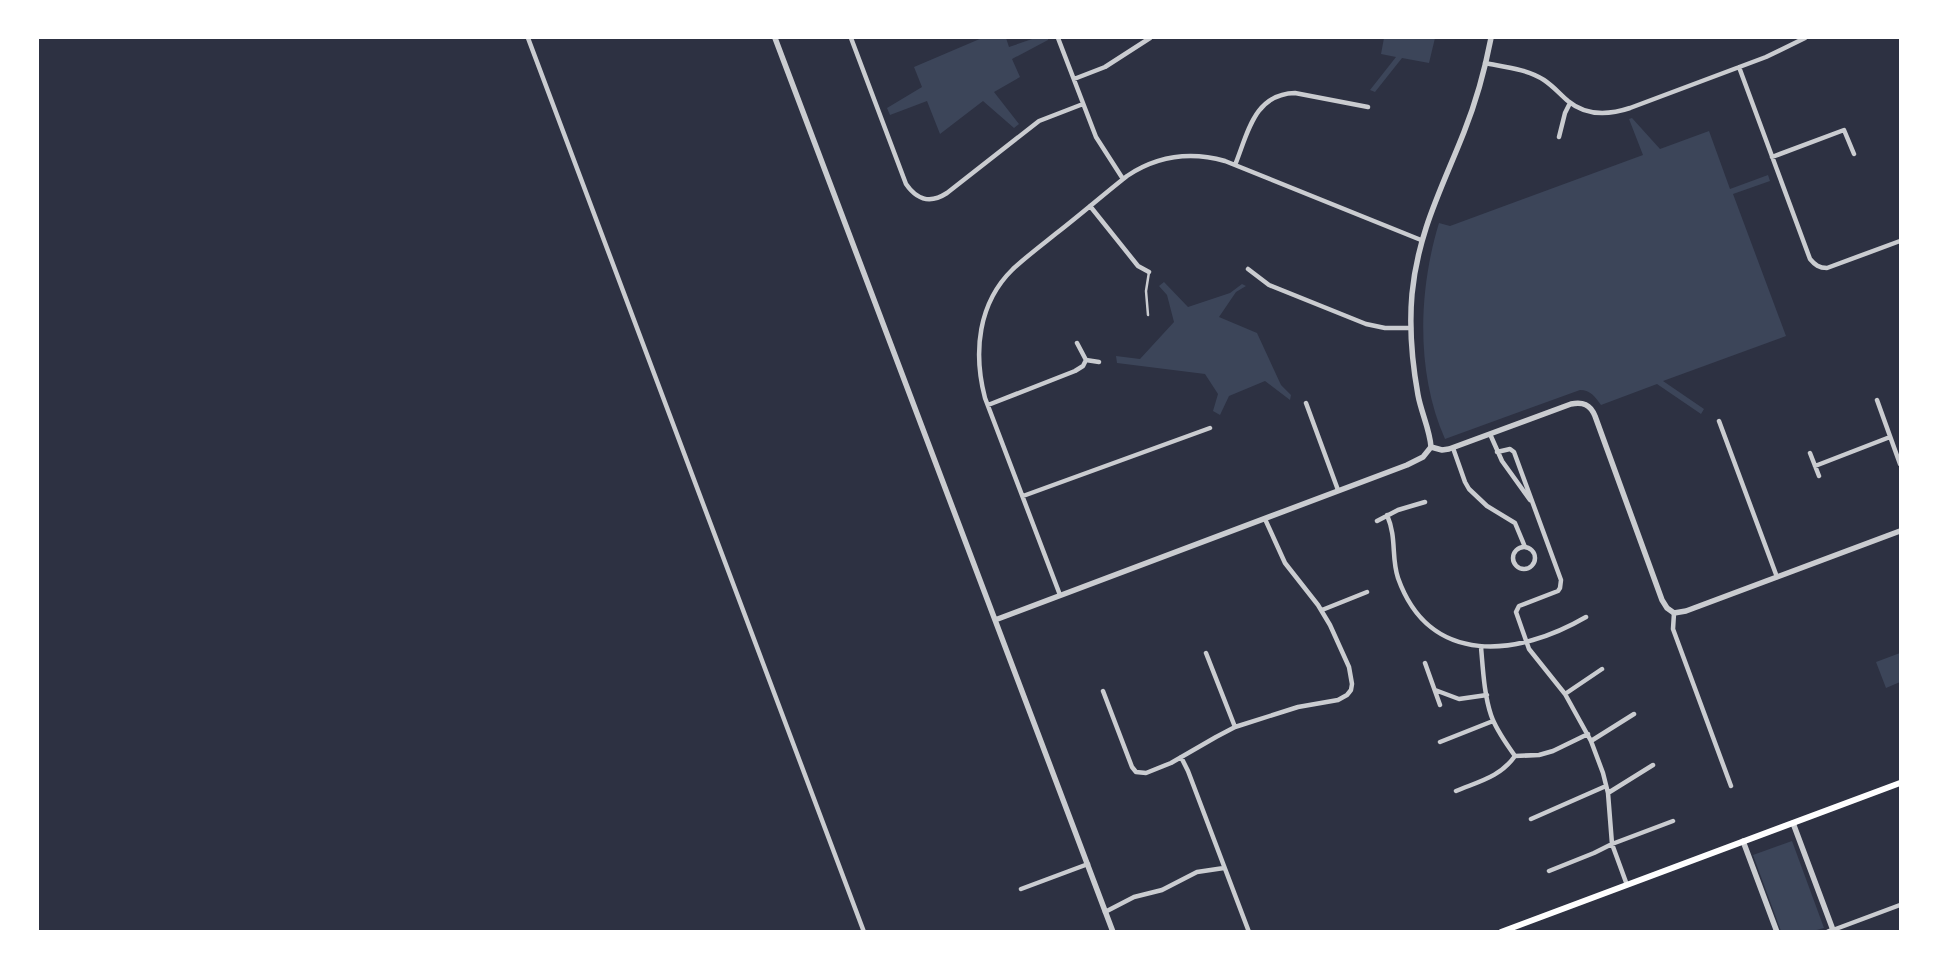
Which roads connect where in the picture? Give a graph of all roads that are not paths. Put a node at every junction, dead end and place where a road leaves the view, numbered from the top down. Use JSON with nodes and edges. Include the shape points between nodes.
{"nodes":[{"id":1,"x":528,"y":38,"type":"edge"},
{"id":2,"x":775,"y":38,"type":"edge"},
{"id":3,"x":851,"y":38,"type":"edge"},
{"id":4,"x":1058,"y":38,"type":"edge"},
{"id":5,"x":1150,"y":38,"type":"edge"},
{"id":6,"x":1491,"y":38,"type":"edge"},
{"id":7,"x":1805,"y":38,"type":"edge"},
{"id":8,"x":1485,"y":63,"type":"junction"},
{"id":9,"x":1739,"y":67,"type":"junction"},
{"id":10,"x":1074,"y":79,"type":"junction"},
{"id":11,"x":1570,"y":103,"type":"junction"},
{"id":12,"x":1083,"y":104,"type":"junction"},
{"id":13,"x":1368,"y":107,"type":"dead end"},
{"id":14,"x":1559,"y":137,"type":"dead end"},
{"id":15,"x":1854,"y":154,"type":"dead end"},
{"id":16,"x":1772,"y":157,"type":"junction"},
{"id":17,"x":1235,"y":165,"type":"junction"},
{"id":18,"x":1123,"y":179,"type":"junction"},
{"id":19,"x":1090,"y":206,"type":"junction"},
{"id":20,"x":1422,"y":240,"type":"junction"},
{"id":21,"x":1900,"y":240,"type":"edge"},
{"id":22,"x":1248,"y":269,"type":"dead end"},
{"id":23,"x":1149,"y":272,"type":"joint"},
{"id":24,"x":1148,"y":315,"type":"dead end"},
{"id":25,"x":1411,"y":328,"type":"junction"},
{"id":26,"x":1076,"y":343,"type":"dead end"},
{"id":27,"x":1086,"y":360,"type":"junction"},
{"id":28,"x":1098,"y":362,"type":"dead end"},
{"id":29,"x":1876,"y":400,"type":"dead end"},
{"id":30,"x":1306,"y":403,"type":"dead end"},
{"id":31,"x":988,"y":405,"type":"junction"},
{"id":32,"x":1719,"y":421,"type":"dead end"},
{"id":33,"x":1210,"y":428,"type":"dead end"},
{"id":34,"x":1490,"y":434,"type":"junction"},
{"id":35,"x":1890,"y":437,"type":"junction"},
{"id":36,"x":1431,"y":447,"type":"junction"},
{"id":37,"x":1453,"y":448,"type":"junction"},
{"id":38,"x":1497,"y":452,"type":"junction"},
{"id":39,"x":1810,"y":453,"type":"dead end"},
{"id":40,"x":1900,"y":464,"type":"edge"},
{"id":41,"x":1815,"y":466,"type":"junction"},
{"id":42,"x":1523,"y":476,"type":"junction"},
{"id":43,"x":1819,"y":476,"type":"dead end"},
{"id":44,"x":1515,"y":480,"type":"junction"},
{"id":45,"x":1338,"y":490,"type":"junction"},
{"id":46,"x":1023,"y":496,"type":"junction"},
{"id":47,"x":1531,"y":501,"type":"junction"},
{"id":48,"x":1425,"y":502,"type":"dead end"},
{"id":49,"x":1387,"y":515,"type":"junction"},
{"id":50,"x":1265,"y":519,"type":"junction"},
{"id":51,"x":1377,"y":521,"type":"dead end"},
{"id":52,"x":1900,"y":531,"type":"edge"},
{"id":53,"x":1525,"y":547,"type":"junction"},
{"id":54,"x":1777,"y":577,"type":"junction"},
{"id":55,"x":1367,"y":592,"type":"dead end"},
{"id":56,"x":1060,"y":595,"type":"junction"},
{"id":57,"x":1322,"y":610,"type":"junction"},
{"id":58,"x":1674,"y":613,"type":"junction"},
{"id":59,"x":1586,"y":617,"type":"dead end"},
{"id":60,"x":995,"y":620,"type":"junction"},
{"id":61,"x":1526,"y":643,"type":"junction"},
{"id":62,"x":1481,"y":647,"type":"junction"},
{"id":63,"x":1206,"y":653,"type":"dead end"},
{"id":64,"x":1425,"y":663,"type":"dead end"},
{"id":65,"x":1602,"y":669,"type":"dead end"},
{"id":66,"x":1435,"y":690,"type":"junction"},
{"id":67,"x":1103,"y":691,"type":"dead end"},
{"id":68,"x":1565,"y":694,"type":"junction"},
{"id":69,"x":1487,"y":695,"type":"junction"},
{"id":70,"x":1440,"y":705,"type":"dead end"},
{"id":71,"x":1634,"y":714,"type":"dead end"},
{"id":72,"x":1493,"y":720,"type":"junction"},
{"id":73,"x":1235,"y":727,"type":"junction"},
{"id":74,"x":1588,"y":734,"type":"junction"},
{"id":75,"x":1591,"y":741,"type":"junction"},
{"id":76,"x":1440,"y":742,"type":"dead end"},
{"id":77,"x":1515,"y":756,"type":"junction"},
{"id":78,"x":1181,"y":757,"type":"junction"},
{"id":79,"x":1653,"y":765,"type":"dead end"},
{"id":80,"x":1900,"y":783,"type":"edge"},
{"id":81,"x":1606,"y":786,"type":"junction"},
{"id":82,"x":1731,"y":786,"type":"dead end"},
{"id":83,"x":1456,"y":790,"type":"dead end"},
{"id":84,"x":1608,"y":793,"type":"junction"},
{"id":85,"x":1531,"y":819,"type":"dead end"},
{"id":86,"x":1674,"y":821,"type":"dead end"},
{"id":87,"x":1793,"y":823,"type":"junction"},
{"id":88,"x":1743,"y":841,"type":"junction"},
{"id":89,"x":1612,"y":844,"type":"junction"},
{"id":90,"x":1088,"y":864,"type":"junction"},
{"id":91,"x":1224,"y":868,"type":"junction"},
{"id":92,"x":1549,"y":871,"type":"dead end"},
{"id":93,"x":1627,"y":885,"type":"junction"},
{"id":94,"x":1021,"y":889,"type":"dead end"},
{"id":95,"x":1900,"y":905,"type":"edge"},
{"id":96,"x":1105,"y":912,"type":"junction"},
{"id":97,"x":1831,"y":931,"type":"edge"},
{"id":98,"x":864,"y":932,"type":"edge"},
{"id":99,"x":1113,"y":932,"type":"edge"},
{"id":100,"x":1248,"y":932,"type":"edge"},
{"id":101,"x":1501,"y":932,"type":"edge"},
{"id":102,"x":1777,"y":932,"type":"edge"}],
"edges":[{"from":1,"to":98,"type":"street"},
{"from":2,"to":60,"type":"street"},
{"from":3,"to":12,"type":"street","via":[[906,184],[924,200],[946,194],[1039,121]]},
{"from":4,"to":10,"type":"street"},
{"from":5,"to":10,"type":"street","via":[[1105,67]]},
{"from":6,"to":8,"type":"street"},
{"from":7,"to":9,"type":"street"},
{"from":8,"to":11,"type":"street","via":[[1532,74],[1544,80]]},
{"from":8,"to":20,"type":"street","via":[[1465,130]]},
{"from":9,"to":11,"type":"street","via":[[1616,112],[1590,112]]},
{"from":9,"to":16,"type":"street"},
{"from":10,"to":12,"type":"street"},
{"from":11,"to":14,"type":"street"},
{"from":12,"to":18,"type":"street","via":[[1096,137]]},
{"from":13,"to":17,"type":"street","via":[[1295,93],[1274,96],[1256,114]]},
{"from":15,"to":16,"type":"street","via":[[1844,130]]},
{"from":16,"to":21,"type":"street","via":[[1810,259],[1817,266],[1827,268]]},
{"from":17,"to":18,"type":"street","via":[[1206,156],[1178,156],[1147,164]]},
{"from":17,"to":20,"type":"street"},
{"from":18,"to":19,"type":"street"},
{"from":19,"to":23,"type":"street","via":[[1138,266]]},
{"from":19,"to":31,"type":"street","via":[[1012,270],[988,306],[979,337],[978,367]]},
{"from":20,"to":25,"type":"street"},
{"from":22,"to":25,"type":"street","via":[[1269,285],[1366,324]]},
{"from":23,"to":24,"type":"lane","via":[[1146,291]]},
{"from":25,"to":36,"type":"street","via":[[1418,396]]},
{"from":26,"to":27,"type":"street"},
{"from":27,"to":28,"type":"street"},
{"from":27,"to":31,"type":"street","via":[[1075,371]]},
{"from":29,"to":35,"type":"street"},
{"from":30,"to":45,"type":"street"},
{"from":31,"to":46,"type":"street"},
{"from":32,"to":54,"type":"street"},
{"from":33,"to":46,"type":"street"},
{"from":34,"to":37,"type":"street"},
{"from":34,"to":38,"type":"street"},
{"from":34,"to":58,"type":"street","via":[[1570,404],[1579,402],[1587,405],[1593,412],[1662,600]]},
{"from":35,"to":40,"type":"street"},
{"from":35,"to":41,"type":"street"},
{"from":36,"to":37,"type":"street"},
{"from":36,"to":45,"type":"street","via":[[1416,461]]},
{"from":37,"to":53,"type":"street","via":[[1469,489],[1487,506],[1515,523]]},
{"from":38,"to":42,"type":"street","via":[[1512,450]]},
{"from":38,"to":44,"type":"street"},
{"from":39,"to":41,"type":"street"},
{"from":41,"to":43,"type":"street"},
{"from":42,"to":44,"type":"street"},
{"from":42,"to":47,"type":"street"},
{"from":44,"to":47,"type":"street"},
{"from":45,"to":50,"type":"street"},
{"from":46,"to":56,"type":"street"},
{"from":47,"to":61,"type":"street","via":[[1561,584],[1554,593],[1524,603],[1517,609],[1518,623]]},
{"from":48,"to":49,"type":"street"},
{"from":49,"to":51,"type":"street"},
{"from":49,"to":62,"type":"street","via":[[1393,533],[1397,577],[1415,610],[1448,638]]},
{"from":50,"to":56,"type":"street"},
{"from":50,"to":57,"type":"street","via":[[1285,563]]},
{"from":52,"to":54,"type":"street"},
{"from":53,"to":53,"type":"street","via":[[1532,550],[1535,560],[1530,567],[1522,569],[1516,566],[1513,557],[1517,549]]},
{"from":54,"to":58,"type":"street"},
{"from":55,"to":57,"type":"street"},
{"from":56,"to":60,"type":"street"},
{"from":57,"to":73,"type":"street","via":[[1348,667],[1352,684],[1347,695],[1338,700],[1285,710]]},
{"from":58,"to":82,"type":"street","via":[[1673,629]]},
{"from":59,"to":61,"type":"street","via":[[1554,634]]},
{"from":60,"to":90,"type":"street"},
{"from":61,"to":62,"type":"street"},
{"from":61,"to":68,"type":"street"},
{"from":62,"to":69,"type":"street"},
{"from":63,"to":73,"type":"street"},
{"from":64,"to":66,"type":"street"},
{"from":65,"to":68,"type":"street"},
{"from":66,"to":69,"type":"street","via":[[1459,699]]},
{"from":66,"to":70,"type":"street"},
{"from":67,"to":78,"type":"street","via":[[1136,772],[1146,773]]},
{"from":68,"to":74,"type":"street"},
{"from":69,"to":72,"type":"street"},
{"from":71,"to":75,"type":"street"},
{"from":72,"to":76,"type":"street"},
{"from":72,"to":77,"type":"street"},
{"from":73,"to":78,"type":"street"},
{"from":74,"to":75,"type":"street"},
{"from":74,"to":77,"type":"street","via":[[1546,753]]},
{"from":75,"to":81,"type":"street"},
{"from":77,"to":83,"type":"street","via":[[1507,768],[1490,778]]},
{"from":78,"to":91,"type":"street"},
{"from":79,"to":84,"type":"street"},
{"from":80,"to":87,"type":"main road"},
{"from":81,"to":84,"type":"street"},
{"from":81,"to":85,"type":"street"},
{"from":84,"to":89,"type":"street"},
{"from":86,"to":89,"type":"street"},
{"from":87,"to":88,"type":"main road"},
{"from":87,"to":97,"type":"street"},
{"from":88,"to":93,"type":"main road"},
{"from":88,"to":102,"type":"street"},
{"from":89,"to":92,"type":"street"},
{"from":89,"to":93,"type":"street"},
{"from":90,"to":94,"type":"street"},
{"from":90,"to":96,"type":"street"},
{"from":91,"to":96,"type":"street","via":[[1197,872],[1162,890],[1134,896]]},
{"from":91,"to":100,"type":"street"},
{"from":93,"to":101,"type":"main road"},
{"from":95,"to":97,"type":"street"},
{"from":96,"to":99,"type":"street"}]}
